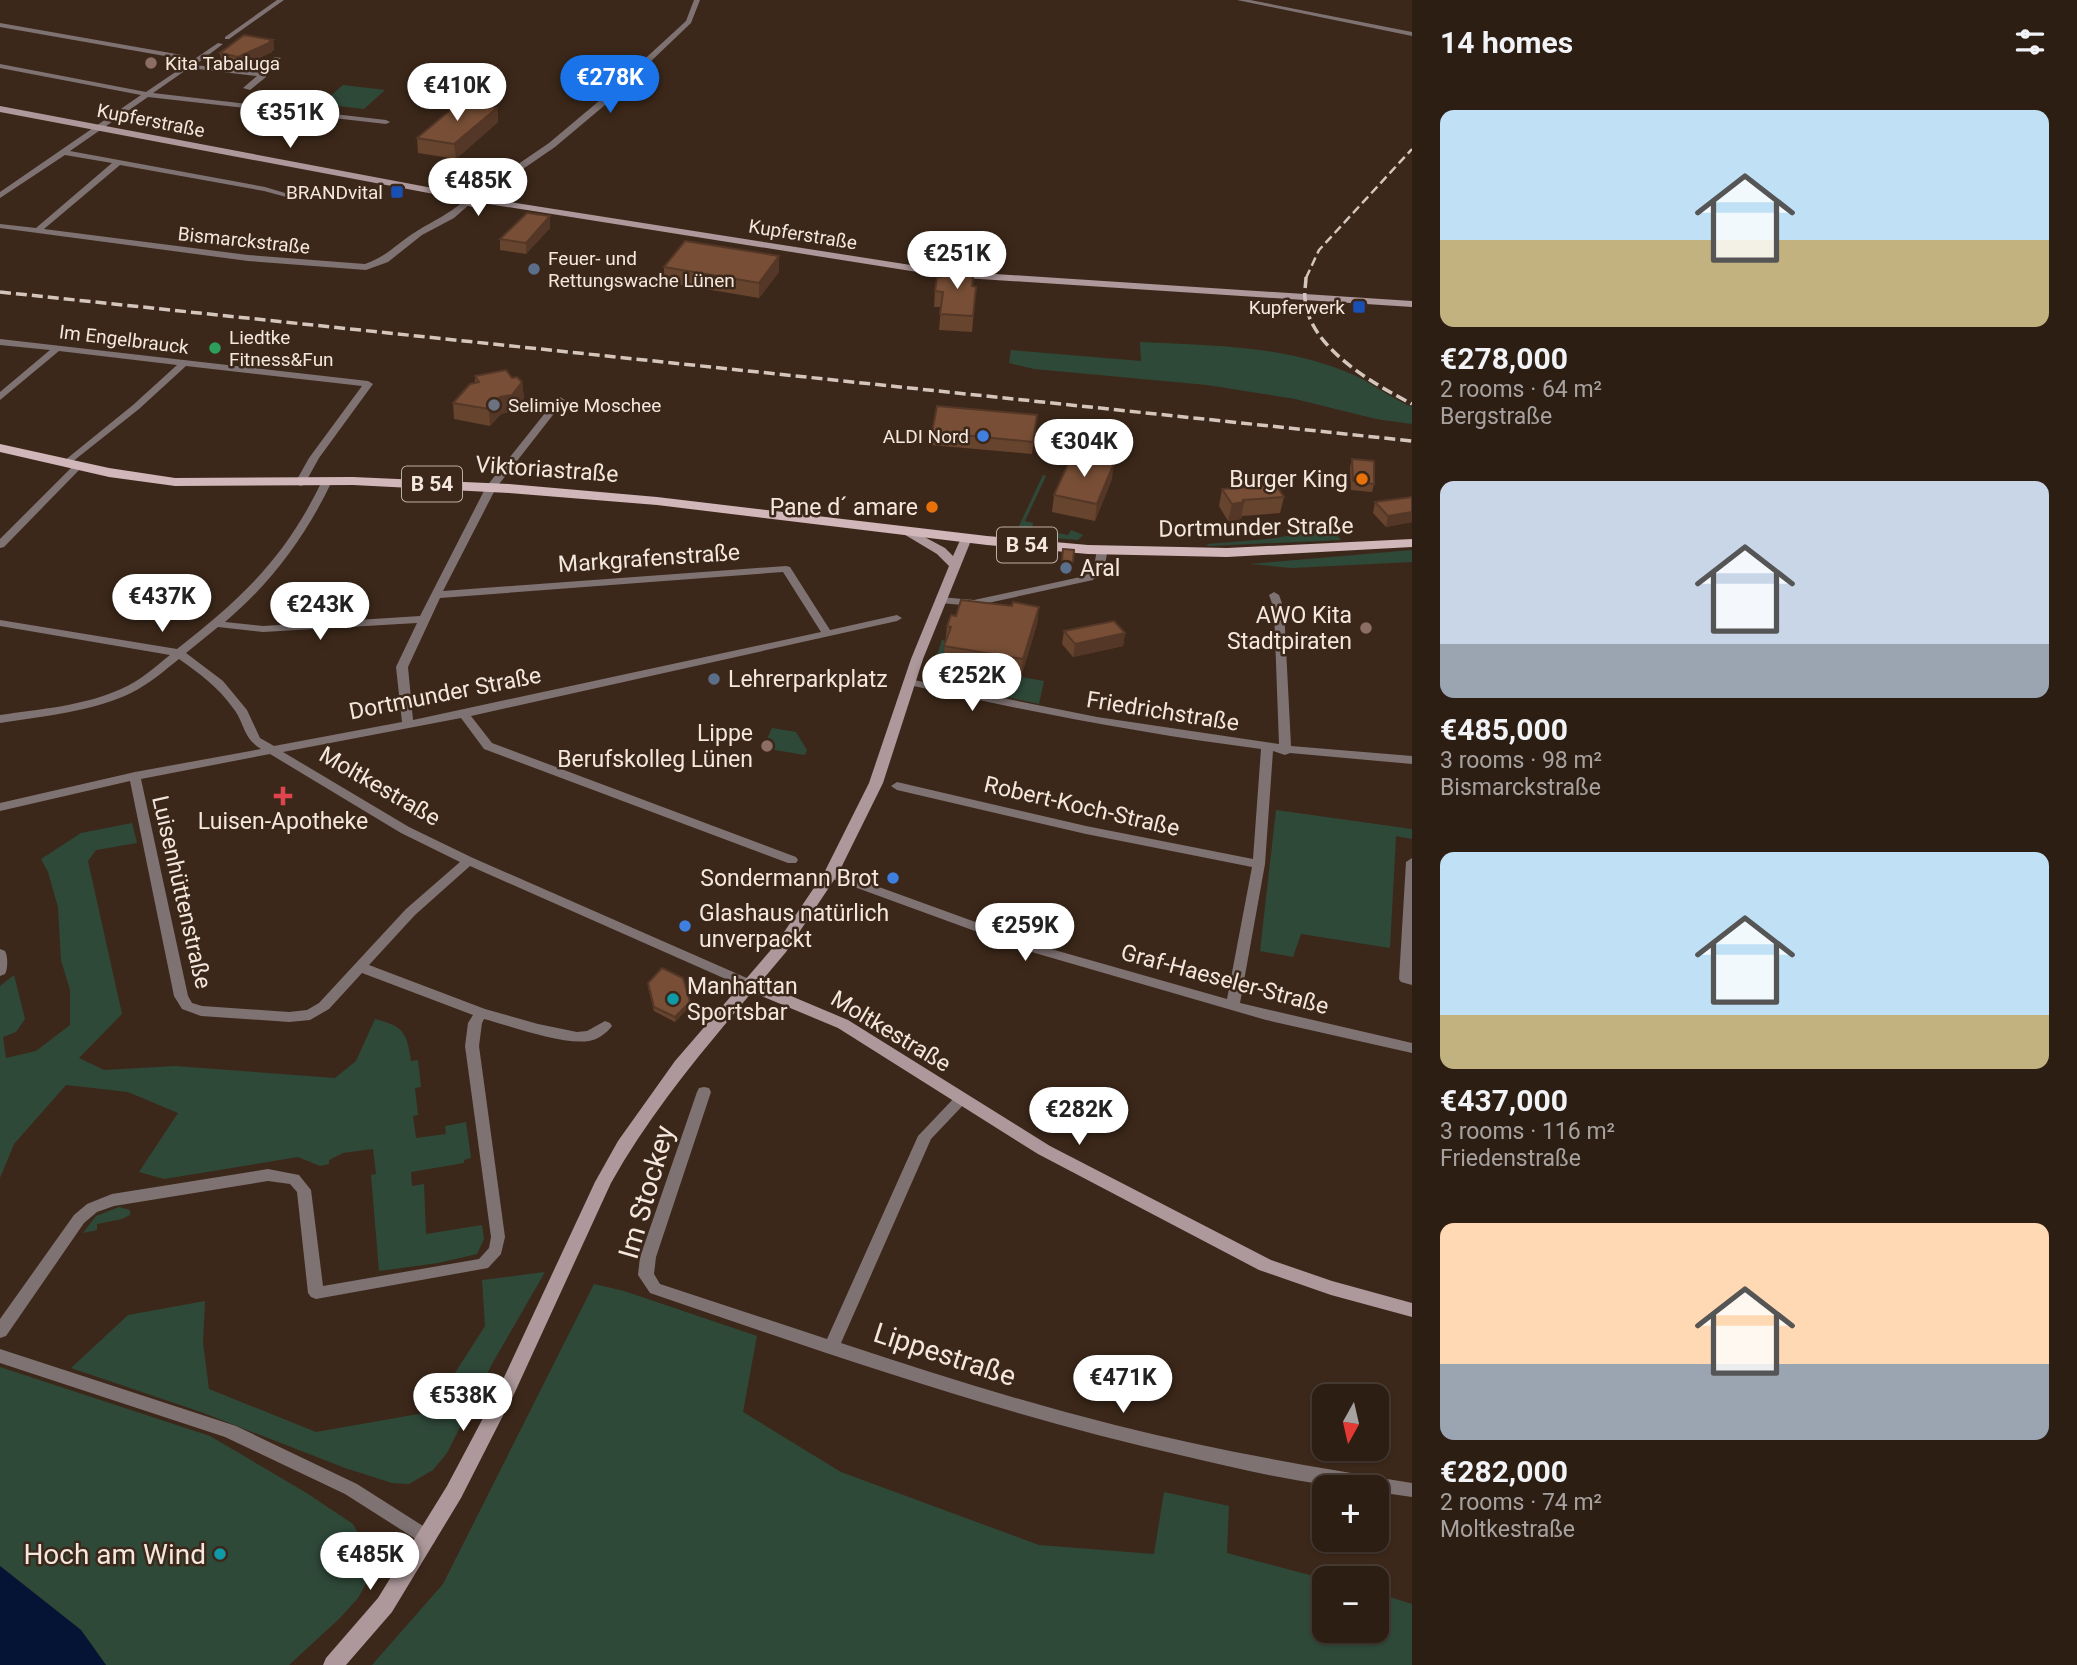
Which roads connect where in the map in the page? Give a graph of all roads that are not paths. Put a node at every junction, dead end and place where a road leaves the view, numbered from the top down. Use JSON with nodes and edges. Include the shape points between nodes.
{"nodes":[{"id":1,"x":281,"y":0,"type":"edge"},
{"id":2,"x":697,"y":0,"type":"edge"},
{"id":3,"x":1240,"y":0,"type":"edge"},
{"id":4,"x":0,"y":25,"type":"edge"},
{"id":5,"x":1412,"y":34,"type":"edge"},
{"id":6,"x":181,"y":57,"type":"dead end"},
{"id":7,"x":277,"y":58,"type":"dead end"},
{"id":8,"x":0,"y":66,"type":"edge"},
{"id":9,"x":187,"y":66,"type":"junction"},
{"id":10,"x":257,"y":74,"type":"junction"},
{"id":11,"x":247,"y":88,"type":"dead end"},
{"id":12,"x":146,"y":94,"type":"junction"},
{"id":13,"x":0,"y":109,"type":"edge"},
{"id":14,"x":386,"y":122,"type":"dead end"},
{"id":15,"x":98,"y":128,"type":"junction"},
{"id":16,"x":64,"y":152,"type":"junction"},
{"id":17,"x":118,"y":162,"type":"junction"},
{"id":18,"x":0,"y":196,"type":"edge"},
{"id":19,"x":483,"y":197,"type":"junction"},
{"id":20,"x":301,"y":199,"type":"dead end"},
{"id":21,"x":464,"y":200,"type":"junction"},
{"id":22,"x":0,"y":226,"type":"edge"},
{"id":23,"x":36,"y":232,"type":"junction"},
{"id":24,"x":1412,"y":304,"type":"edge"},
{"id":25,"x":0,"y":342,"type":"edge"},
{"id":26,"x":58,"y":348,"type":"junction"},
{"id":27,"x":184,"y":363,"type":"junction"},
{"id":28,"x":0,"y":397,"type":"edge"},
{"id":29,"x":560,"y":400,"type":"dead end"},
{"id":30,"x":0,"y":448,"type":"edge"},
{"id":31,"x":73,"y":464,"type":"junction"},
{"id":32,"x":327,"y":481,"type":"junction"},
{"id":33,"x":300,"y":482,"type":"junction"},
{"id":34,"x":491,"y":487,"type":"junction"},
{"id":35,"x":906,"y":531,"type":"junction"},
{"id":36,"x":966,"y":538,"type":"junction"},
{"id":37,"x":1412,"y":543,"type":"edge"},
{"id":38,"x":0,"y":545,"type":"edge"},
{"id":39,"x":1102,"y":550,"type":"junction"},
{"id":40,"x":954,"y":564,"type":"junction"},
{"id":41,"x":438,"y":595,"type":"junction"},
{"id":42,"x":1274,"y":595,"type":"dead end"},
{"id":43,"x":940,"y":600,"type":"junction"},
{"id":44,"x":897,"y":618,"type":"dead end"},
{"id":45,"x":424,"y":619,"type":"junction"},
{"id":46,"x":0,"y":623,"type":"edge"},
{"id":47,"x":217,"y":624,"type":"junction"},
{"id":48,"x":827,"y":634,"type":"junction"},
{"id":49,"x":179,"y":653,"type":"junction"},
{"id":50,"x":909,"y":682,"type":"junction"},
{"id":51,"x":464,"y":714,"type":"junction"},
{"id":52,"x":0,"y":719,"type":"edge"},
{"id":53,"x":408,"y":723,"type":"junction"},
{"id":54,"x":1268,"y":748,"type":"junction"},
{"id":55,"x":271,"y":750,"type":"junction"},
{"id":56,"x":1285,"y":751,"type":"junction"},
{"id":57,"x":1412,"y":760,"type":"edge"},
{"id":58,"x":135,"y":776,"type":"junction"},
{"id":59,"x":897,"y":786,"type":"dead end"},
{"id":60,"x":0,"y":807,"type":"edge"},
{"id":61,"x":792,"y":860,"type":"dead end"},
{"id":62,"x":469,"y":861,"type":"junction"},
{"id":63,"x":1412,"y":862,"type":"edge"},
{"id":64,"x":1259,"y":864,"type":"junction"},
{"id":65,"x":831,"y":874,"type":"junction"},
{"id":66,"x":0,"y":954,"type":"edge"},
{"id":67,"x":360,"y":967,"type":"junction"},
{"id":68,"x":0,"y":971,"type":"edge"},
{"id":69,"x":1412,"y":981,"type":"edge"},
{"id":70,"x":751,"y":985,"type":"junction"},
{"id":71,"x":1233,"y":1005,"type":"junction"},
{"id":72,"x":481,"y":1013,"type":"junction"},
{"id":73,"x":605,"y":1027,"type":"dead end"},
{"id":74,"x":1412,"y":1048,"type":"edge"},
{"id":75,"x":704,"y":1092,"type":"dead end"},
{"id":76,"x":961,"y":1100,"type":"junction"},
{"id":77,"x":1412,"y":1310,"type":"edge"},
{"id":78,"x":752,"y":1320,"type":"joint"},
{"id":79,"x":0,"y":1331,"type":"edge"},
{"id":80,"x":832,"y":1346,"type":"junction"},
{"id":81,"x":0,"y":1356,"type":"edge"},
{"id":82,"x":1412,"y":1490,"type":"edge"},
{"id":83,"x":428,"y":1538,"type":"junction"},
{"id":84,"x":332,"y":1665,"type":"edge"}],
"edges":[{"from":1,"to":9,"type":"street"},
{"from":2,"to":19,"type":"street","via":[[689,22],[602,103]]},
{"from":3,"to":5,"type":"street"},
{"from":4,"to":6,"type":"street"},
{"from":7,"to":10,"type":"street"},
{"from":8,"to":12,"type":"street"},
{"from":9,"to":10,"type":"street"},
{"from":9,"to":12,"type":"street"},
{"from":10,"to":11,"type":"street","via":[[263,75]]},
{"from":12,"to":14,"type":"street"},
{"from":12,"to":15,"type":"street"},
{"from":13,"to":15,"type":"street","name":"Kupferstraße"},
{"from":15,"to":16,"type":"street"},
{"from":15,"to":21,"type":"street","name":"Kupferstraße"},
{"from":16,"to":17,"type":"street"},
{"from":16,"to":18,"type":"street"},
{"from":17,"to":20,"type":"street"},
{"from":17,"to":23,"type":"street"},
{"from":19,"to":21,"type":"street","name":"Kupferstraße","via":[[470,192]]},
{"from":19,"to":24,"type":"street","name":"Kupferstraße","via":[[949,274]]},
{"from":21,"to":23,"type":"street","name":"Bismarckstraße","via":[[451,216],[419,233],[386,260],[366,267]]},
{"from":22,"to":23,"type":"street","name":"Bismarckstraße"},
{"from":25,"to":26,"type":"street","name":"Im Engelbrauck"},
{"from":26,"to":27,"type":"street","name":"Im Engelbrauck"},
{"from":26,"to":28,"type":"street"},
{"from":27,"to":31,"type":"street"},
{"from":27,"to":33,"type":"street","name":"Im Engelbrauck","via":[[368,384]]},
{"from":29,"to":34,"type":"street"},
{"from":30,"to":31,"type":"main road","name":"Viktoriastraße","number":"B 54"},
{"from":31,"to":33,"type":"main road","name":"Viktoriastraße","number":"B 54","via":[[176,482]]},
{"from":31,"to":38,"type":"street"},
{"from":32,"to":33,"type":"main road","name":"Viktoriastraße","number":"B 54"},
{"from":32,"to":34,"type":"main road","name":"Viktoriastraße","number":"B 54"},
{"from":32,"to":47,"type":"street","via":[[308,524],[270,575]]},
{"from":34,"to":35,"type":"main road","name":"Viktoriastraße","number":"B 54","via":[[718,506]]},
{"from":34,"to":41,"type":"street"},
{"from":35,"to":36,"type":"main road","name":"Viktoriastraße","number":"B 54"},
{"from":35,"to":40,"type":"street"},
{"from":36,"to":39,"type":"main road","name":"Dortmunder Straße","number":"B 54"},
{"from":36,"to":40,"type":"street"},
{"from":37,"to":39,"type":"main road","name":"Dortmunder Straße","number":"B 54","via":[[1224,553]]},
{"from":39,"to":43,"type":"street","via":[[1097,572],[1089,578],[974,603]]},
{"from":40,"to":43,"type":"street"},
{"from":41,"to":45,"type":"street"},
{"from":41,"to":48,"type":"street","name":"Markgrafenstraße","via":[[786,569]]},
{"from":42,"to":56,"type":"street","via":[[1279,609]]},
{"from":43,"to":50,"type":"street"},
{"from":44,"to":48,"type":"street","name":"Dortmunder Straße"},
{"from":45,"to":47,"type":"street","via":[[263,629]]},
{"from":45,"to":53,"type":"street","via":[[402,667]]},
{"from":46,"to":49,"type":"street"},
{"from":47,"to":49,"type":"street"},
{"from":48,"to":51,"type":"street","name":"Dortmunder Straße"},
{"from":49,"to":52,"type":"street","via":[[157,673],[116,695]]},
{"from":49,"to":55,"type":"street","name":"Moltkestraße","via":[[219,683],[241,710],[255,740]]},
{"from":50,"to":54,"type":"street","name":"Friedrichstraße","via":[[1091,721]]},
{"from":50,"to":65,"type":"street","via":[[876,783]]},
{"from":51,"to":53,"type":"street","name":"Dortmunder Straße"},
{"from":51,"to":61,"type":"street","via":[[488,746]]},
{"from":53,"to":55,"type":"street","name":"Dortmunder Straße"},
{"from":54,"to":56,"type":"street","name":"Friedrichstraße"},
{"from":54,"to":64,"type":"street"},
{"from":55,"to":58,"type":"street","name":"Dortmunder Straße"},
{"from":55,"to":62,"type":"street","name":"Moltkestraße","via":[[405,830]]},
{"from":56,"to":57,"type":"street","name":"Friedrichstraße"},
{"from":58,"to":60,"type":"street","name":"Dortmunder Straße"},
{"from":58,"to":67,"type":"street","name":"Luisenhüttenstraße","via":[[181,996],[187,1006],[201,1011],[310,1015]]},
{"from":59,"to":64,"type":"street","name":"Robert-Koch-Straße"},
{"from":62,"to":67,"type":"street","name":"Luisenhüttenstraße","via":[[437,885]]},
{"from":62,"to":70,"type":"street","name":"Moltkestraße"},
{"from":63,"to":69,"type":"street","via":[[1406,979]]},
{"from":64,"to":71,"type":"street"},
{"from":65,"to":70,"type":"street"},
{"from":65,"to":71,"type":"street","name":"Graf-Haeseler-Straße","via":[[1040,950]]},
{"from":66,"to":68,"type":"street"},
{"from":67,"to":72,"type":"street"},
{"from":70,"to":76,"type":"street","name":"Moltkestraße","via":[[843,1024]]},
{"from":70,"to":83,"type":"street","via":[[681,1065],[624,1145],[506,1392]]},
{"from":71,"to":74,"type":"street","name":"Graf-Haeseler-Straße"},
{"from":72,"to":73,"type":"street","via":[[577,1037]]},
{"from":72,"to":79,"type":"street","via":[[472,1046],[498,1237],[496,1250],[483,1264],[316,1293],[304,1190],[294,1179],[268,1175],[112,1200],[92,1208],[79,1219]]},
{"from":75,"to":78,"type":"street","name":"Im Stockey","via":[[651,1246],[646,1275],[655,1289]]},
{"from":76,"to":77,"type":"street","name":"Moltkestraße","via":[[1044,1150],[1265,1265]]},
{"from":76,"to":80,"type":"street","via":[[925,1136]]},
{"from":78,"to":80,"type":"street","name":"Lippestraße"},
{"from":80,"to":82,"type":"street","name":"Lippestraße","via":[[1075,1422],[1197,1452]]},
{"from":81,"to":83,"type":"street","via":[[230,1431],[351,1489]]},
{"from":83,"to":84,"type":"street","via":[[385,1605]]}]}
